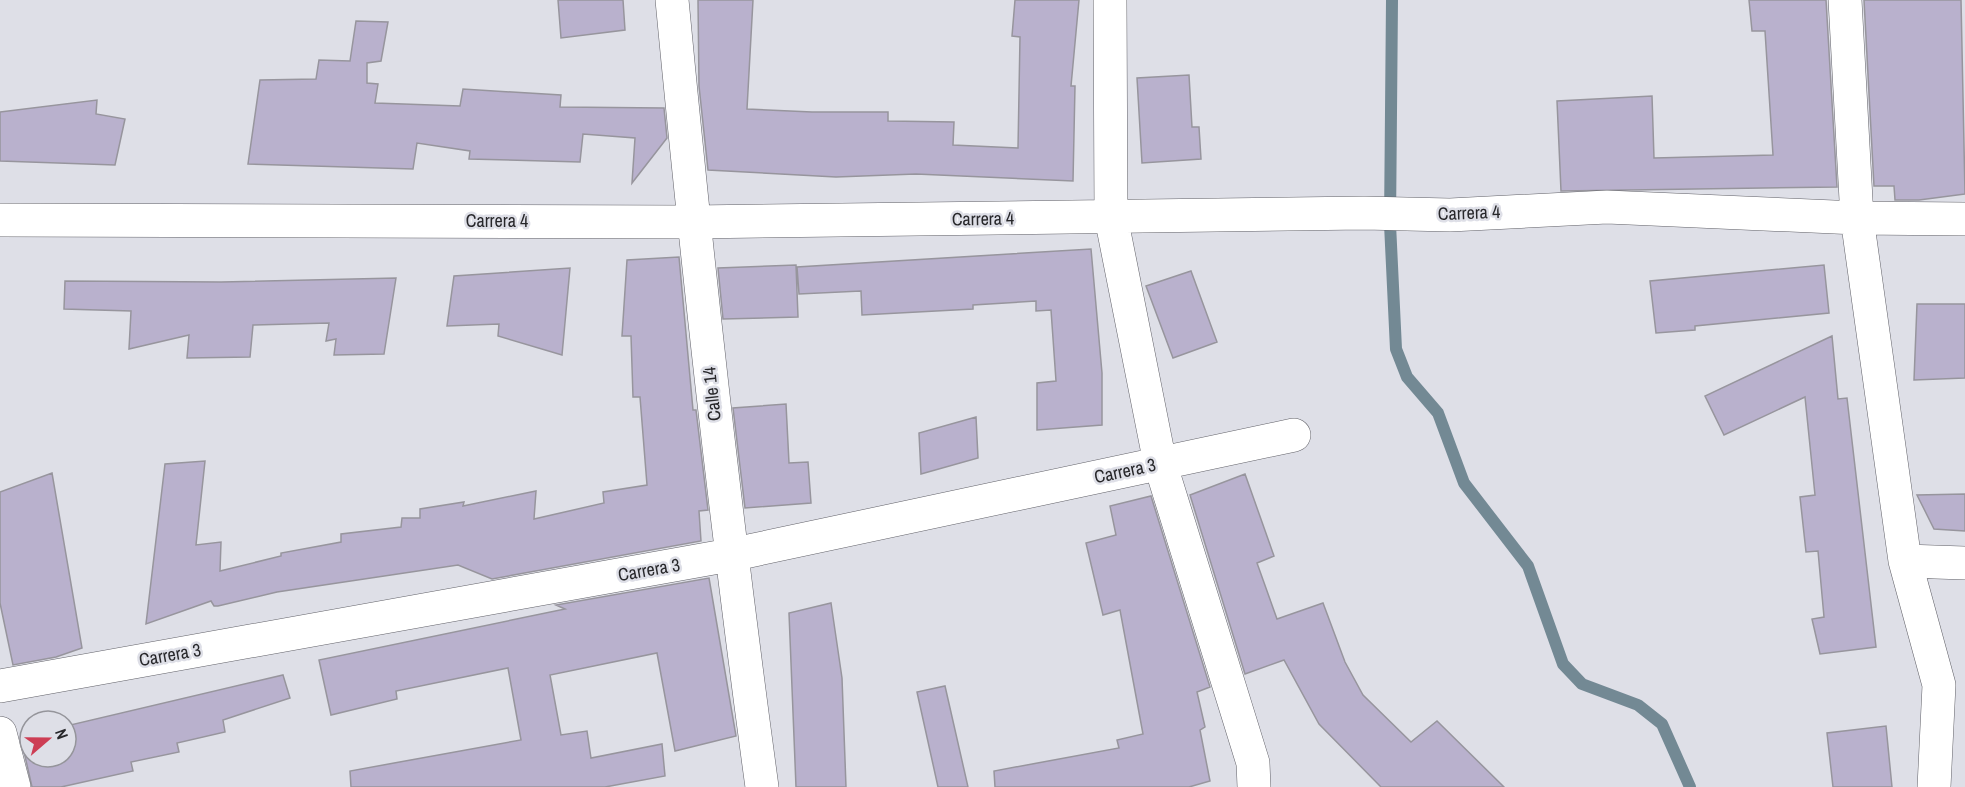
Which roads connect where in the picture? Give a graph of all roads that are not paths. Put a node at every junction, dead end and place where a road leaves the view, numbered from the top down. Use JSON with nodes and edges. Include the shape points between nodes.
{"nodes":[{"id":1,"x":672,"y":0,"type":"edge"},
{"id":2,"x":1110,"y":0,"type":"edge"},
{"id":3,"x":1845,"y":0,"type":"edge"},
{"id":4,"x":1111,"y":217,"type":"junction"},
{"id":5,"x":1857,"y":218,"type":"junction"},
{"id":6,"x":1965,"y":219,"type":"edge"},
{"id":7,"x":0,"y":220,"type":"edge"},
{"id":8,"x":693,"y":222,"type":"junction"},
{"id":9,"x":1294,"y":435,"type":"dead end"},
{"id":10,"x":1160,"y":463,"type":"junction"},
{"id":11,"x":730,"y":555,"type":"junction"},
{"id":12,"x":1905,"y":561,"type":"junction"},
{"id":13,"x":1965,"y":563,"type":"edge"},
{"id":14,"x":0,"y":686,"type":"edge"},
{"id":15,"x":0,"y":733,"type":"edge"},
{"id":16,"x":14,"y":787,"type":"edge"},
{"id":17,"x":762,"y":787,"type":"edge"},
{"id":18,"x":1254,"y":787,"type":"edge"},
{"id":19,"x":1934,"y":787,"type":"edge"}],
"edges":[{"from":1,"to":8,"type":"street","name":"Calle 14"},
{"from":2,"to":4,"type":"street"},
{"from":3,"to":5,"type":"street"},
{"from":4,"to":5,"type":"street","name":"Carrera 4","via":[[1450,215],[1607,207]]},
{"from":4,"to":8,"type":"street","name":"Carrera 4"},
{"from":4,"to":10,"type":"street"},
{"from":5,"to":6,"type":"street","name":"Carrera 4"},
{"from":5,"to":12,"type":"street"},
{"from":7,"to":8,"type":"street","name":"Carrera 4"},
{"from":8,"to":11,"type":"street","name":"Calle 14"},
{"from":9,"to":10,"type":"street","name":"Carrera 3"},
{"from":10,"to":11,"type":"street","name":"Carrera 3"},
{"from":10,"to":18,"type":"street","via":[[1253,763]]},
{"from":11,"to":14,"type":"street","name":"Carrera 3"},
{"from":11,"to":17,"type":"street","name":"Calle 14"},
{"from":12,"to":13,"type":"street"},
{"from":12,"to":19,"type":"street","via":[[1939,685]]},
{"from":15,"to":16,"type":"street"}]}
